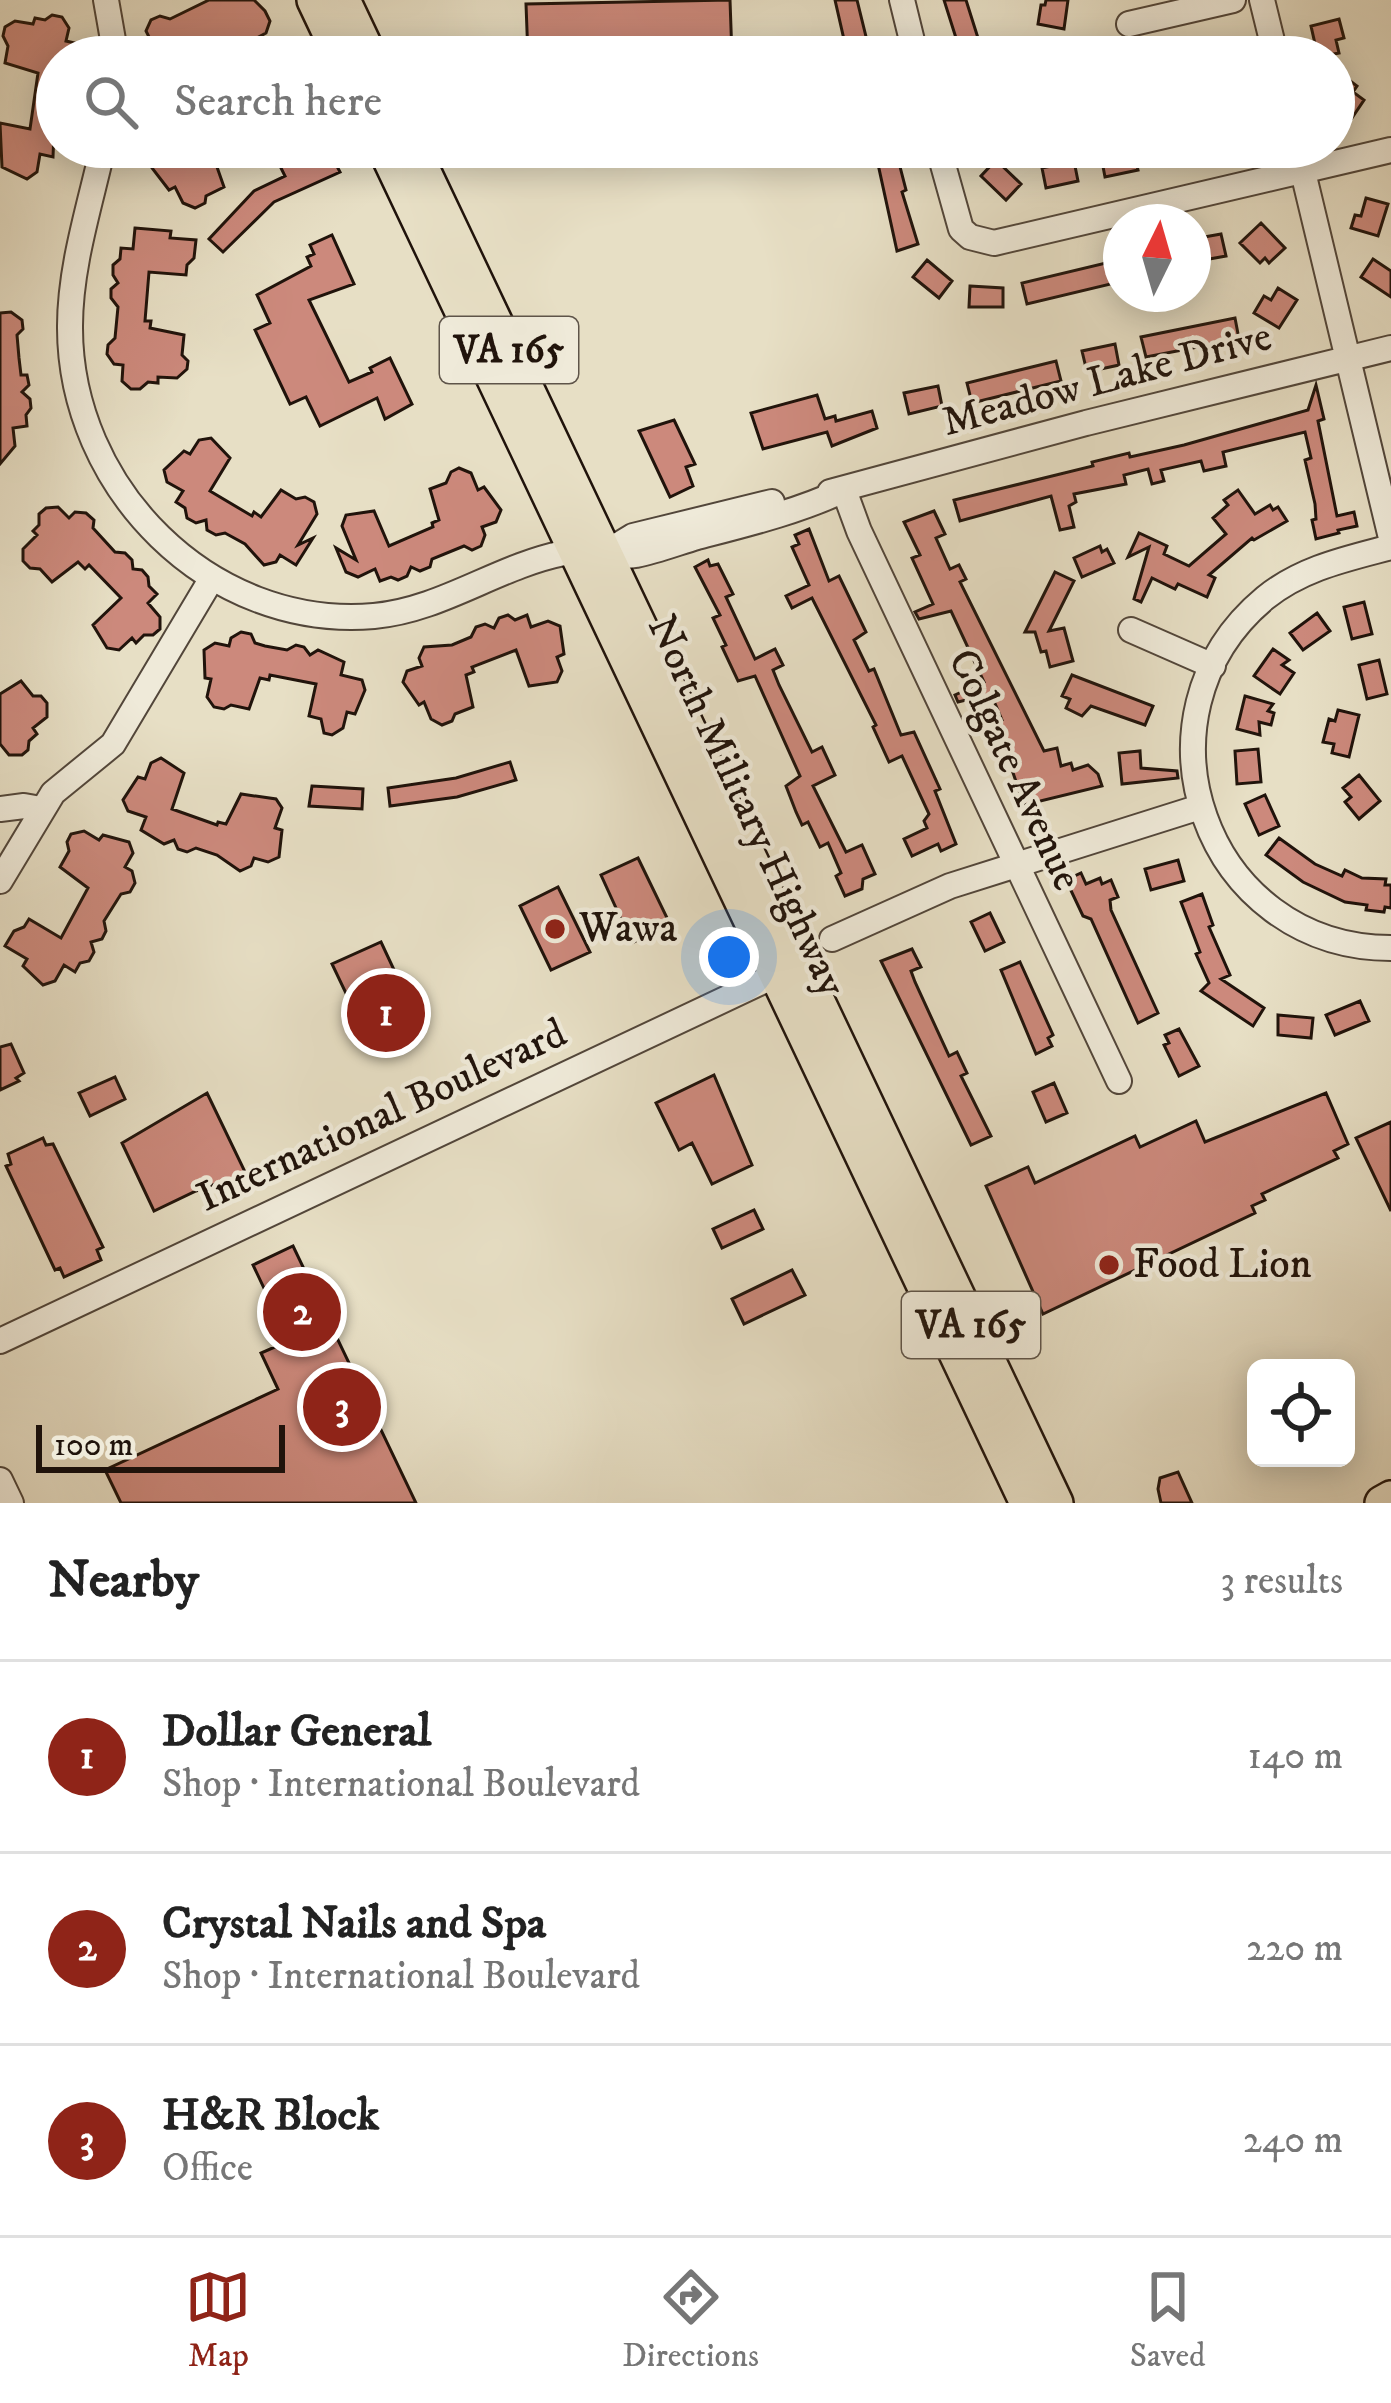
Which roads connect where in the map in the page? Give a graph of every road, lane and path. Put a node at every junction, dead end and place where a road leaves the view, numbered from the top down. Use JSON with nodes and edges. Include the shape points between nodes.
{"nodes":[{"id":1,"x":106,"y":0,"type":"edge"},
{"id":2,"x":314,"y":0,"type":"edge"},
{"id":3,"x":343,"y":0,"type":"edge"},
{"id":4,"x":902,"y":0,"type":"edge"},
{"id":5,"x":1233,"y":0,"type":"edge"},
{"id":6,"x":1262,"y":0,"type":"edge"},
{"id":7,"x":1129,"y":25,"type":"dead end"},
{"id":8,"x":112,"y":36,"type":"edge"},
{"id":9,"x":331,"y":36,"type":"edge"},
{"id":10,"x":360,"y":36,"type":"edge"},
{"id":11,"x":911,"y":36,"type":"edge"},
{"id":12,"x":1271,"y":36,"type":"edge"},
{"id":13,"x":1391,"y":150,"type":"edge"},
{"id":14,"x":1355,"y":154,"type":"edge"},
{"id":15,"x":99,"y":168,"type":"edge"},
{"id":16,"x":394,"y":168,"type":"edge"},
{"id":17,"x":421,"y":168,"type":"edge"},
{"id":18,"x":944,"y":168,"type":"edge"},
{"id":19,"x":1267,"y":168,"type":"edge"},
{"id":20,"x":1302,"y":168,"type":"edge"},
{"id":21,"x":1391,"y":348,"type":"edge"},
{"id":22,"x":1349,"y":358,"type":"junction"},
{"id":23,"x":844,"y":490,"type":"junction"},
{"id":24,"x":1391,"y":538,"type":"edge"},
{"id":25,"x":1391,"y":548,"type":"edge"},
{"id":26,"x":590,"y":552,"type":"junction"},
{"id":27,"x":212,"y":578,"type":"junction"},
{"id":28,"x":1132,"y":630,"type":"dead end"},
{"id":29,"x":1214,"y":666,"type":"junction"},
{"id":30,"x":1200,"y":807,"type":"junction"},
{"id":31,"x":0,"y":809,"type":"edge"},
{"id":32,"x":41,"y":809,"type":"junction"},
{"id":33,"x":1016,"y":862,"type":"junction"},
{"id":34,"x":0,"y":881,"type":"edge"},
{"id":35,"x":832,"y":939,"type":"dead end"},
{"id":36,"x":1391,"y":948,"type":"edge"},
{"id":37,"x":788,"y":970,"type":"junction"},
{"id":38,"x":1119,"y":1081,"type":"dead end"},
{"id":39,"x":0,"y":1341,"type":"edge"},
{"id":40,"x":0,"y":1480,"type":"edge"},
{"id":41,"x":1391,"y":1498,"type":"edge"},
{"id":42,"x":10,"y":1503,"type":"edge"},
{"id":43,"x":1027,"y":1503,"type":"edge"},
{"id":44,"x":1056,"y":1503,"type":"edge"},
{"id":45,"x":1382,"y":1503,"type":"edge"}],
"edges":[{"from":1,"to":8,"type":"street"},
{"from":2,"to":9,"type":"main road"},
{"from":3,"to":10,"type":"main road"},
{"from":4,"to":11,"type":"street"},
{"from":5,"to":7,"type":"street"},
{"from":6,"to":12,"type":"street"},
{"from":13,"to":14,"type":"street"},
{"from":15,"to":27,"type":"street","name":"Meadow Lake Drive","via":[[71,301],[78,400],[129,506]]},
{"from":16,"to":26,"type":"main road","name":"North Military Highway","number":"VA 165"},
{"from":17,"to":26,"type":"main road","name":"North Military Highway","number":"VA 165"},
{"from":18,"to":19,"type":"street","via":[[961,229],[994,243]]},
{"from":20,"to":22,"type":"street"},
{"from":21,"to":22,"type":"street","name":"Meadow Lake Drive"},
{"from":22,"to":23,"type":"street","name":"Meadow Lake Drive"},
{"from":22,"to":24,"type":"street"},
{"from":23,"to":26,"type":"street","name":"Meadow Lake Drive","via":[[736,509]]},
{"from":23,"to":33,"type":"street","name":"Colgate Avenue"},
{"from":25,"to":29,"type":"street","via":[[1286,583],[1245,618]]},
{"from":26,"to":27,"type":"street","name":"Meadow Lake Drive","via":[[548,557],[440,601],[375,616],[288,609]]},
{"from":26,"to":37,"type":"main road","name":"North Military Highway","number":"VA 165"},
{"from":27,"to":32,"type":"street","via":[[113,744]]},
{"from":28,"to":29,"type":"street"},
{"from":29,"to":30,"type":"street","via":[[1196,721]]},
{"from":30,"to":33,"type":"street"},
{"from":30,"to":36,"type":"street","via":[[1235,874],[1295,940]]},
{"from":31,"to":32,"type":"street"},
{"from":32,"to":34,"type":"street"},
{"from":33,"to":35,"type":"street"},
{"from":33,"to":38,"type":"street","name":"Colgate Avenue"},
{"from":37,"to":39,"type":"street","name":"International Boulevard"},
{"from":37,"to":43,"type":"main road","name":"North Military Highway","number":"VA 165"},
{"from":37,"to":44,"type":"main road","name":"North Military Highway","number":"VA 165"},
{"from":40,"to":42,"type":"street"},
{"from":41,"to":45,"type":"main road"}]}
